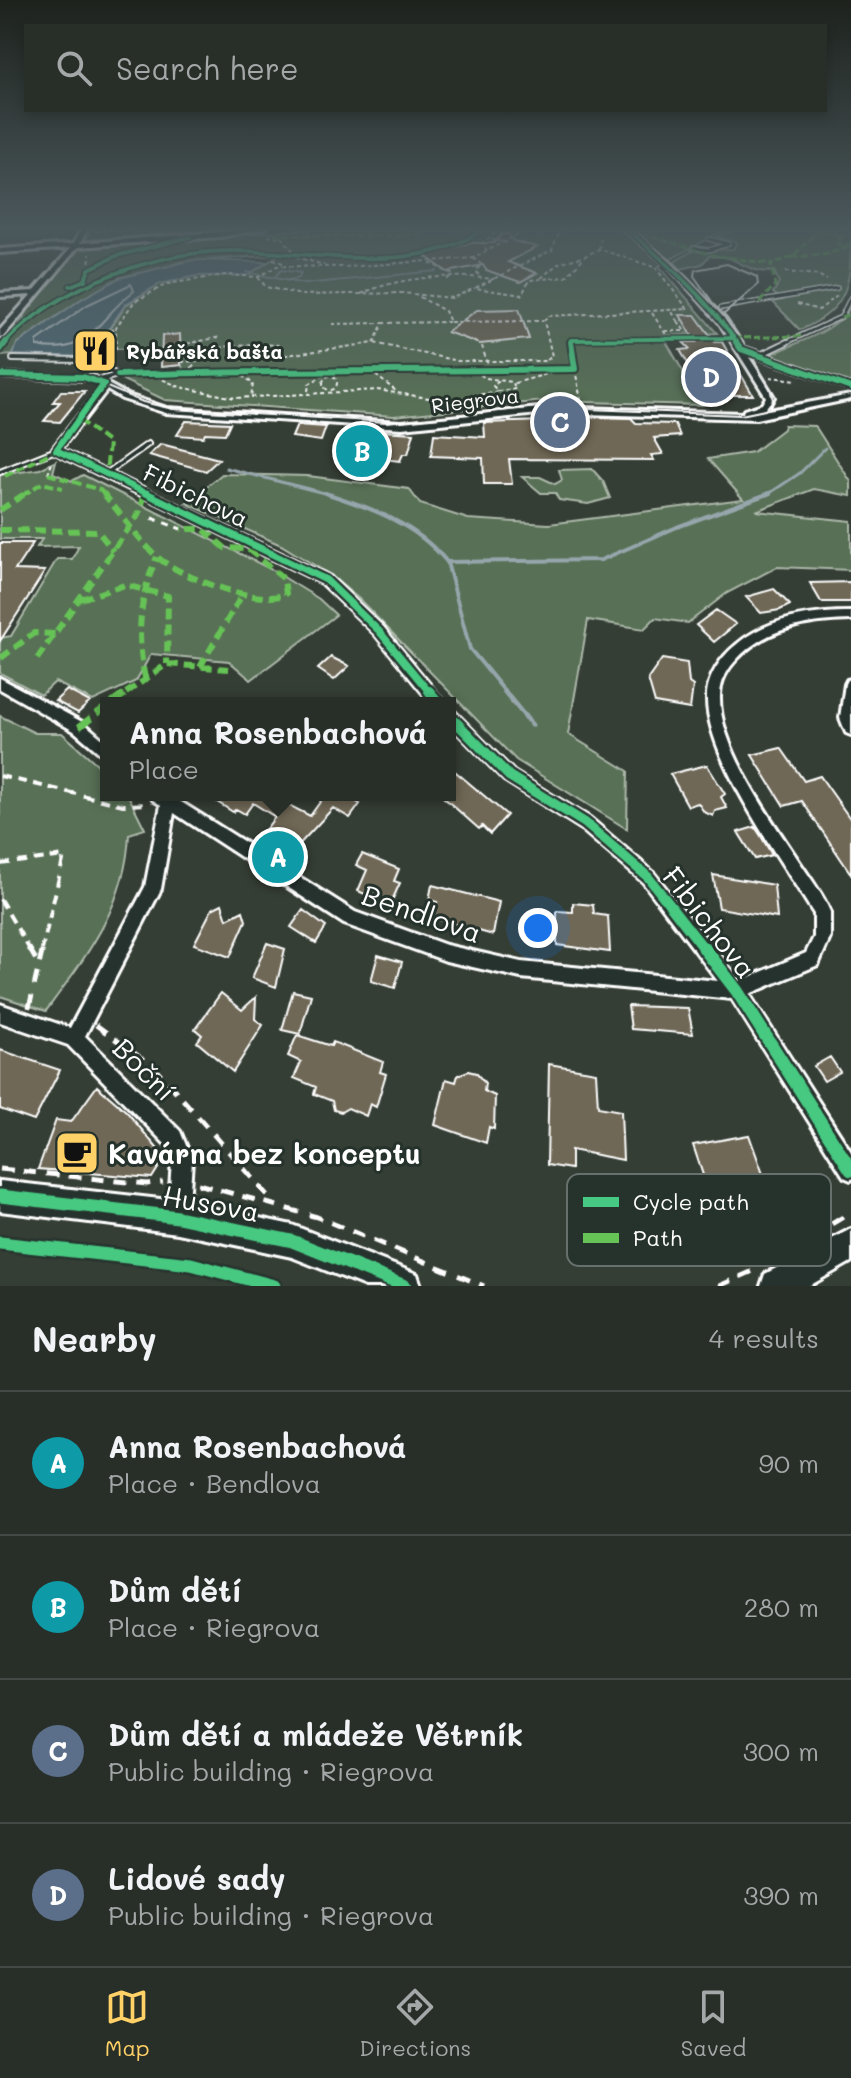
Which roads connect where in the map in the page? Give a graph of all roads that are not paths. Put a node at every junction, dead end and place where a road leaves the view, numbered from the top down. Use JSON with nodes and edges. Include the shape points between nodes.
{"nodes":[{"id":1,"x":39,"y":288,"type":"edge"},
{"id":2,"x":691,"y":288,"type":"edge"},
{"id":3,"x":838,"y":288,"type":"road end"},
{"id":4,"x":34,"y":293,"type":"junction"},
{"id":5,"x":0,"y":295,"type":"edge"},
{"id":6,"x":851,"y":297,"type":"edge"},
{"id":7,"x":722,"y":321,"type":"junction"},
{"id":8,"x":0,"y":335,"type":"edge"},
{"id":9,"x":742,"y":349,"type":"junction"},
{"id":10,"x":760,"y":355,"type":"junction"},
{"id":11,"x":13,"y":359,"type":"dead end"},
{"id":12,"x":0,"y":375,"type":"edge"},
{"id":13,"x":102,"y":384,"type":"junction"},
{"id":14,"x":851,"y":388,"type":"edge"},
{"id":15,"x":851,"y":397,"type":"edge"},
{"id":16,"x":724,"y":416,"type":"junction"},
{"id":17,"x":148,"y":444,"type":"dead end"},
{"id":18,"x":55,"y":456,"type":"junction"},
{"id":19,"x":0,"y":472,"type":"edge"},
{"id":20,"x":106,"y":474,"type":"junction"},
{"id":21,"x":851,"y":616,"type":"edge"},
{"id":22,"x":0,"y":683,"type":"edge"},
{"id":23,"x":851,"y":686,"type":"edge"},
{"id":24,"x":434,"y":697,"type":"edge"},
{"id":25,"x":456,"y":722,"type":"edge"},
{"id":26,"x":851,"y":729,"type":"edge"},
{"id":27,"x":100,"y":745,"type":"edge"},
{"id":28,"x":163,"y":801,"type":"edge"},
{"id":29,"x":166,"y":801,"type":"edge"},
{"id":30,"x":737,"y":991,"type":"junction"},
{"id":31,"x":0,"y":1013,"type":"edge"},
{"id":32,"x":74,"y":1038,"type":"junction"},
{"id":33,"x":851,"y":1170,"type":"edge"},
{"id":34,"x":0,"y":1196,"type":"edge"},
{"id":35,"x":178,"y":1217,"type":"junction"},
{"id":36,"x":851,"y":1245,"type":"edge"},
{"id":37,"x":831,"y":1256,"type":"edge"},
{"id":38,"x":813,"y":1266,"type":"edge"},
{"id":39,"x":405,"y":1286,"type":"edge"},
{"id":40,"x":777,"y":1286,"type":"edge"}],
"edges":[{"from":1,"to":4,"type":"street"},
{"from":2,"to":7,"type":"street"},
{"from":3,"to":7,"type":"lane","via":[[722,305]]},
{"from":4,"to":5,"type":"street"},
{"from":4,"to":8,"type":"street"},
{"from":6,"to":10,"type":"lane","via":[[841,317]]},
{"from":7,"to":9,"type":"street"},
{"from":9,"to":10,"type":"street"},
{"from":9,"to":16,"type":"street","via":[[767,388],[769,401],[758,410]]},
{"from":10,"to":14,"type":"street"},
{"from":11,"to":13,"type":"lane","via":[[98,363],[118,375]]},
{"from":12,"to":13,"type":"street"},
{"from":13,"to":16,"type":"street","name":"Riegrova","via":[[145,406],[166,410],[372,424],[417,425],[526,411]]},
{"from":13,"to":18,"type":"street"},
{"from":15,"to":16,"type":"street","name":"Riegrova","via":[[767,416]]},
{"from":17,"to":20,"type":"lane"},
{"from":18,"to":19,"type":"lane"},
{"from":18,"to":20,"type":"street","name":"Fibichova"},
{"from":20,"to":24,"type":"street","name":"Fibichova","via":[[326,580],[379,631]]},
{"from":21,"to":30,"type":"street","via":[[794,621],[762,633],[734,651],[712,696],[725,754],[813,896],[824,929],[812,959]]},
{"from":22,"to":27,"type":"street","via":[[79,727]]},
{"from":23,"to":26,"type":"street"},
{"from":25,"to":30,"type":"street","name":"Fibichova","via":[[509,776],[585,823],[648,877]]},
{"from":28,"to":32,"type":"street","via":[[153,889]]},
{"from":29,"to":30,"type":"street","name":"Bendlova","via":[[350,918],[446,953],[521,970]]},
{"from":30,"to":33,"type":"street","name":"Fibichova"},
{"from":31,"to":32,"type":"street","name":"Boční"},
{"from":32,"to":35,"type":"street","name":"Boční","via":[[173,1138],[182,1160]]},
{"from":34,"to":35,"type":"street","name":"Husova"},
{"from":35,"to":39,"type":"street","name":"Husova","via":[[292,1241]]},
{"from":36,"to":37,"type":"street"},
{"from":38,"to":40,"type":"street"}]}
